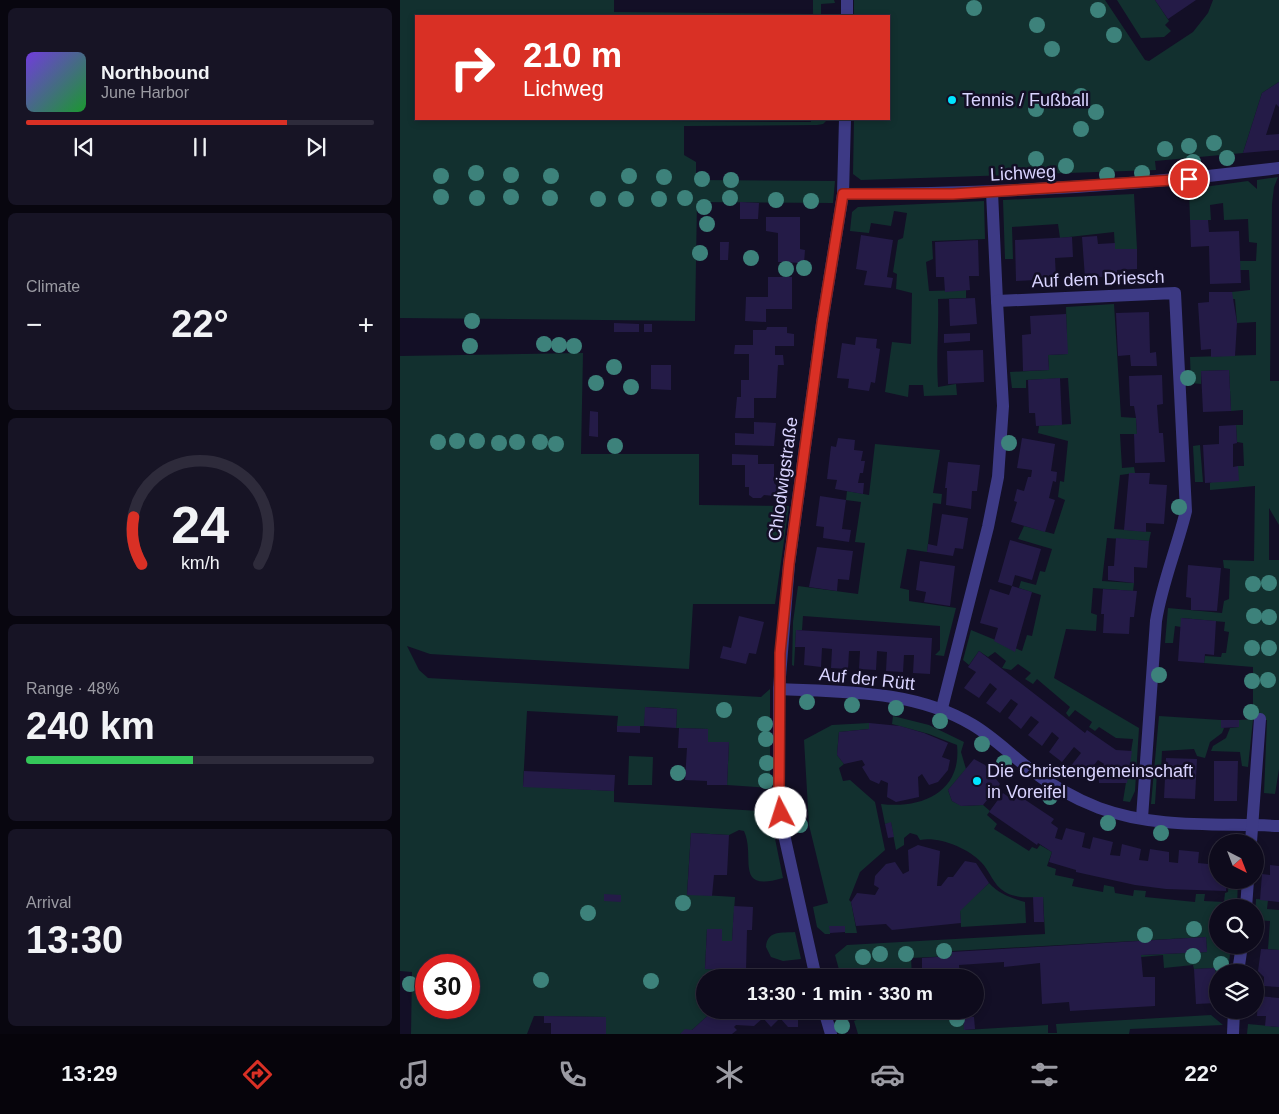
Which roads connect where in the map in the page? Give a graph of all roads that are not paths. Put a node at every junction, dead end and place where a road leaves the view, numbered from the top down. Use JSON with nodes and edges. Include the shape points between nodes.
{"nodes":[{"id":1,"x":847,"y":0,"type":"edge"},
{"id":2,"x":847,"y":15,"type":"edge"},
{"id":3,"x":845,"y":120,"type":"edge"},
{"id":4,"x":1279,"y":168,"type":"edge"},
{"id":5,"x":992,"y":192,"type":"junction"},
{"id":6,"x":843,"y":194,"type":"junction"},
{"id":7,"x":997,"y":301,"type":"junction"},
{"id":8,"x":779,"y":689,"type":"junction"},
{"id":9,"x":942,"y":708,"type":"junction"},
{"id":10,"x":1260,"y":719,"type":"dead end"},
{"id":11,"x":1142,"y":818,"type":"junction"},
{"id":12,"x":1252,"y":825,"type":"junction"},
{"id":13,"x":1279,"y":826,"type":"edge"},
{"id":14,"x":1251,"y":834,"type":"edge"},
{"id":15,"x":814,"y":969,"type":"edge"},
{"id":16,"x":827,"y":1019,"type":"edge"},
{"id":17,"x":1234,"y":1019,"type":"edge"},
{"id":18,"x":831,"y":1034,"type":"edge"},
{"id":19,"x":1233,"y":1034,"type":"edge"}],
"edges":[{"from":1,"to":2,"type":"street"},
{"from":3,"to":6,"type":"street"},
{"from":4,"to":5,"type":"street","name":"Lichweg","via":[[1154,182]]},
{"from":5,"to":6,"type":"street","name":"Lichweg"},
{"from":5,"to":7,"type":"street"},
{"from":6,"to":8,"type":"street","name":"Chlodwigstraße","via":[[789,564]]},
{"from":7,"to":9,"type":"street","via":[[1003,406],[998,478]]},
{"from":7,"to":11,"type":"street","name":"Auf dem Driesch","via":[[1176,294],[1186,511],[1156,621]]},
{"from":8,"to":9,"type":"street","name":"Auf der Rütt","via":[[901,697]]},
{"from":8,"to":15,"type":"street","name":"Chlodwigstraße","via":[[782,821]]},
{"from":9,"to":11,"type":"street","name":"Auf der Rütt","via":[[988,734],[1055,787],[1102,809]]},
{"from":10,"to":12,"type":"street"},
{"from":11,"to":12,"type":"street","name":"Auf der Rütt"},
{"from":12,"to":13,"type":"street","name":"Auf der Rütt"},
{"from":12,"to":14,"type":"street"},
{"from":16,"to":18,"type":"street"},
{"from":17,"to":19,"type":"street"}]}
